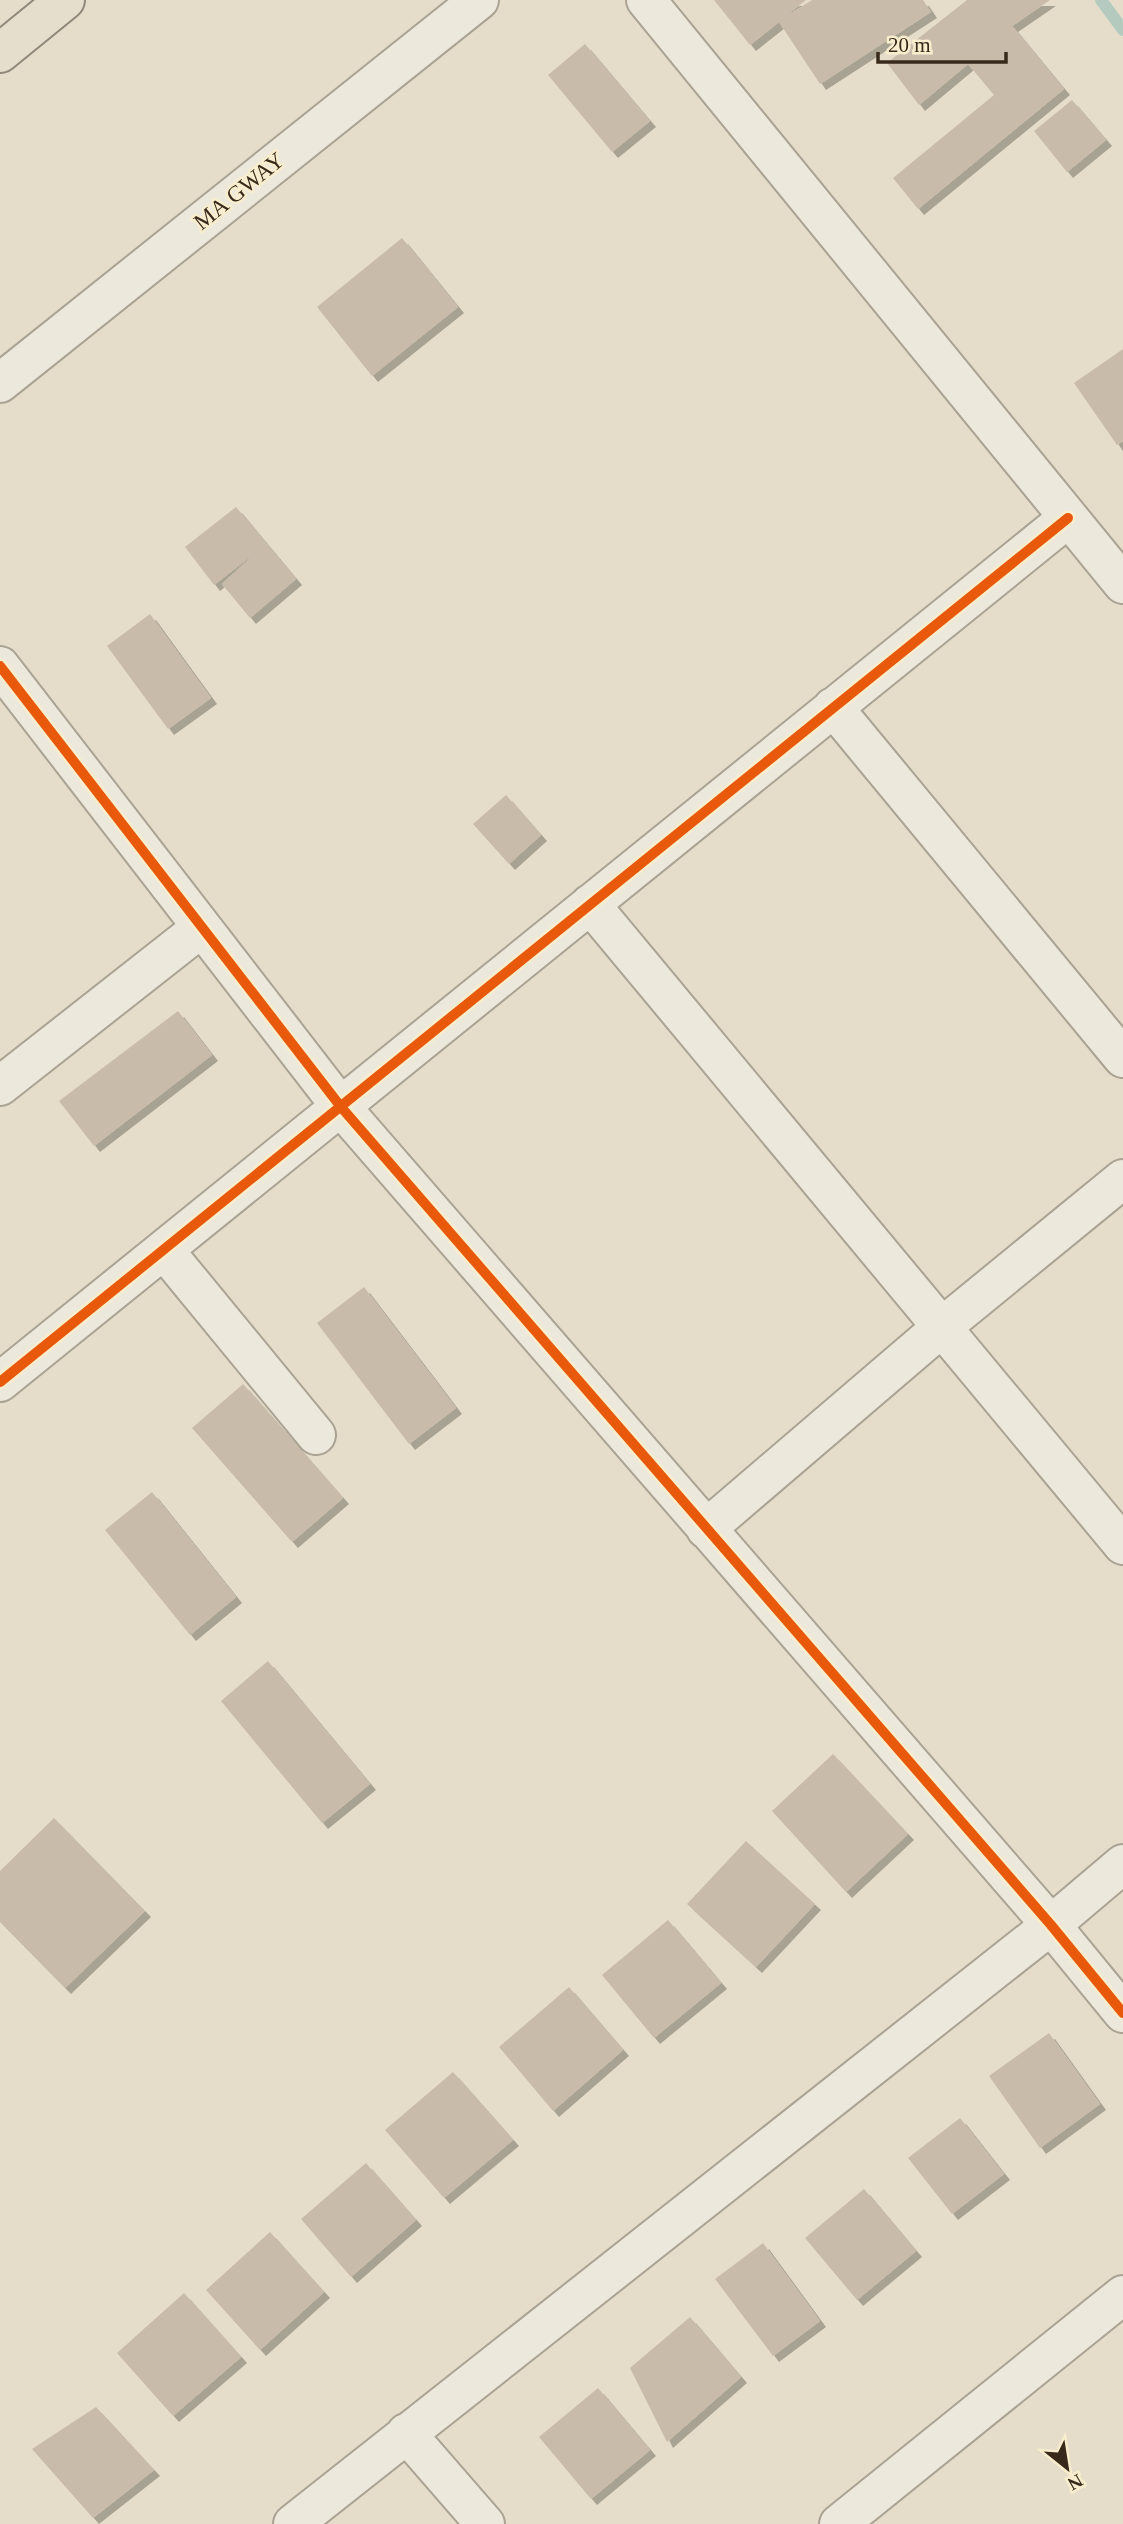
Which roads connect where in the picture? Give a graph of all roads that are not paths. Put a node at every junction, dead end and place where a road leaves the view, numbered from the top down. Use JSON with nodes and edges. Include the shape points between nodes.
{"nodes":[{"id":1,"x":479,"y":0,"type":"edge"},
{"id":2,"x":646,"y":0,"type":"edge"},
{"id":3,"x":57,"y":2,"type":"edge"},
{"id":4,"x":0,"y":53,"type":"edge"},
{"id":5,"x":0,"y":383,"type":"edge"},
{"id":6,"x":1068,"y":518,"type":"junction"},
{"id":7,"x":1123,"y":584,"type":"edge"},
{"id":8,"x":0,"y":666,"type":"edge"},
{"id":9,"x":833,"y":708,"type":"junction"},
{"id":10,"x":590,"y":904,"type":"junction"},
{"id":11,"x":201,"y":928,"type":"junction"},
{"id":12,"x":1123,"y":1058,"type":"edge"},
{"id":13,"x":0,"y":1086,"type":"edge"},
{"id":14,"x":341,"y":1107,"type":"junction"},
{"id":15,"x":1123,"y":1179,"type":"edge"},
{"id":16,"x":164,"y":1250,"type":"junction"},
{"id":17,"x":942,"y":1327,"type":"junction"},
{"id":18,"x":0,"y":1382,"type":"edge"},
{"id":19,"x":316,"y":1435,"type":"dead end"},
{"id":20,"x":706,"y":1529,"type":"junction"},
{"id":21,"x":1123,"y":1545,"type":"edge"},
{"id":22,"x":1123,"y":1864,"type":"edge"},
{"id":23,"x":1051,"y":1925,"type":"junction"},
{"id":24,"x":1123,"y":2013,"type":"edge"},
{"id":25,"x":1123,"y":2295,"type":"edge"},
{"id":26,"x":406,"y":2433,"type":"junction"},
{"id":27,"x":293,"y":2524,"type":"edge"},
{"id":28,"x":485,"y":2524,"type":"edge"},
{"id":29,"x":839,"y":2524,"type":"edge"}],
"edges":[{"from":1,"to":5,"type":"street","name":"MA GWAY"},
{"from":2,"to":6,"type":"street"},
{"from":3,"to":4,"type":"main road"},
{"from":6,"to":7,"type":"street"},
{"from":6,"to":9,"type":"street"},
{"from":8,"to":11,"type":"street"},
{"from":9,"to":10,"type":"street"},
{"from":9,"to":12,"type":"street"},
{"from":10,"to":14,"type":"street"},
{"from":10,"to":17,"type":"street"},
{"from":11,"to":13,"type":"street"},
{"from":11,"to":14,"type":"street"},
{"from":14,"to":16,"type":"street"},
{"from":14,"to":20,"type":"street"},
{"from":15,"to":17,"type":"street"},
{"from":16,"to":18,"type":"street"},
{"from":16,"to":19,"type":"street"},
{"from":17,"to":20,"type":"street"},
{"from":17,"to":21,"type":"street"},
{"from":20,"to":23,"type":"street"},
{"from":22,"to":23,"type":"street"},
{"from":23,"to":24,"type":"street"},
{"from":23,"to":26,"type":"street"},
{"from":25,"to":29,"type":"street"},
{"from":26,"to":27,"type":"street"},
{"from":26,"to":28,"type":"street"}]}
